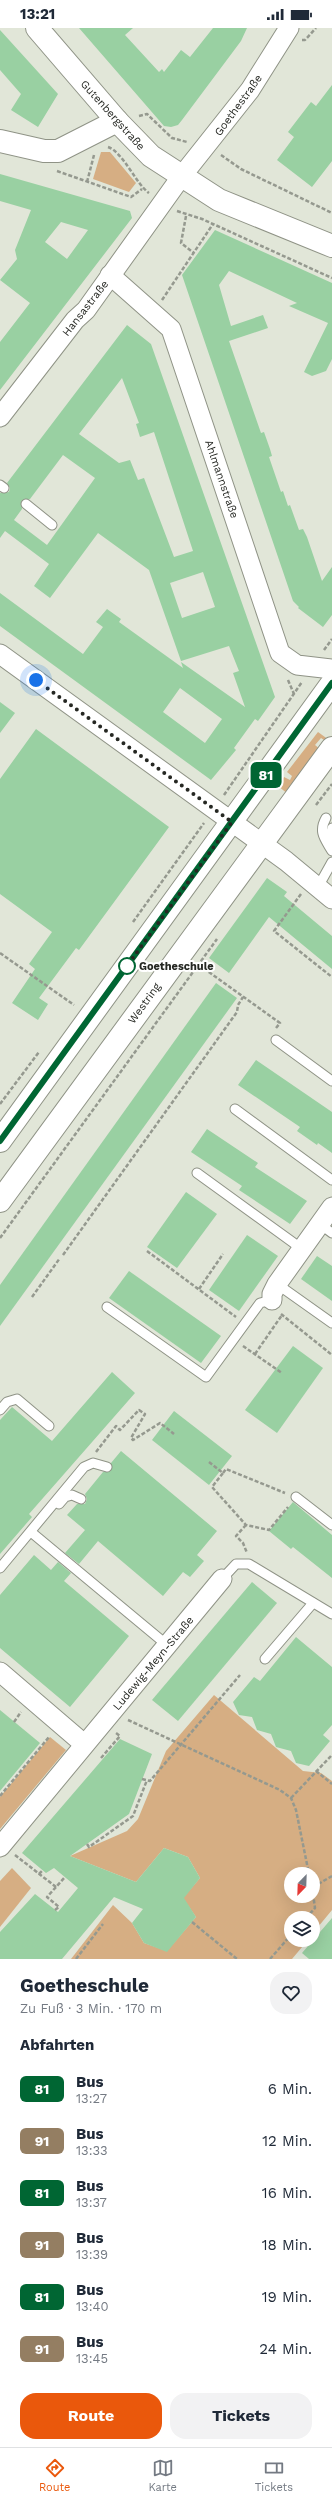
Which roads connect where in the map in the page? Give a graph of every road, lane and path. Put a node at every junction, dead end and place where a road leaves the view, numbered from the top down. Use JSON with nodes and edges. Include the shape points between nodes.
{"nodes":[{"id":1,"x":37,"y":28,"type":"edge"},
{"id":2,"x":289,"y":28,"type":"edge"},
{"id":3,"x":316,"y":28,"type":"edge"},
{"id":4,"x":305,"y":40,"type":"dead end"},
{"id":5,"x":147,"y":114,"type":"dead end"},
{"id":6,"x":117,"y":121,"type":"junction"},
{"id":7,"x":0,"y":140,"type":"edge"},
{"id":8,"x":102,"y":145,"type":"dead end"},
{"id":9,"x":206,"y":148,"type":"junction"},
{"id":10,"x":93,"y":149,"type":"dead end"},
{"id":11,"x":44,"y":151,"type":"junction"},
{"id":12,"x":181,"y":177,"type":"junction"},
{"id":13,"x":87,"y":182,"type":"junction"},
{"id":14,"x":332,"y":213,"type":"edge"},
{"id":15,"x":213,"y":224,"type":"junction"},
{"id":16,"x":332,"y":246,"type":"edge"},
{"id":17,"x":194,"y":253,"type":"junction"},
{"id":18,"x":110,"y":275,"type":"junction"},
{"id":19,"x":332,"y":278,"type":"edge"},
{"id":20,"x":154,"y":313,"type":"junction"},
{"id":21,"x":0,"y":417,"type":"edge"},
{"id":22,"x":26,"y":504,"type":"dead end"},
{"id":23,"x":52,"y":525,"type":"dead end"},
{"id":24,"x":332,"y":639,"type":"edge"},
{"id":25,"x":0,"y":654,"type":"edge"},
{"id":26,"x":311,"y":668,"type":"junction"},
{"id":27,"x":332,"y":669,"type":"edge"},
{"id":28,"x":332,"y":683,"type":"edge"},
{"id":29,"x":331,"y":750,"type":"edge"},
{"id":30,"x":332,"y":784,"type":"edge"},
{"id":31,"x":315,"y":807,"type":"dead end"},
{"id":32,"x":214,"y":809,"type":"junction"},
{"id":33,"x":326,"y":818,"type":"dead end"},
{"id":34,"x":232,"y":822,"type":"junction"},
{"id":35,"x":332,"y":828,"type":"edge"},
{"id":36,"x":260,"y":843,"type":"junction"},
{"id":37,"x":332,"y":851,"type":"edge"},
{"id":38,"x":332,"y":863,"type":"edge"},
{"id":39,"x":320,"y":889,"type":"edge"},
{"id":40,"x":130,"y":927,"type":"dead end"},
{"id":41,"x":222,"y":934,"type":"dead end"},
{"id":42,"x":0,"y":953,"type":"edge"},
{"id":43,"x":199,"y":965,"type":"junction"},
{"id":44,"x":332,"y":977,"type":"edge"},
{"id":45,"x":244,"y":997,"type":"junction"},
{"id":46,"x":78,"y":998,"type":"dead end"},
{"id":47,"x":74,"y":1005,"type":"junction"},
{"id":48,"x":69,"y":1011,"type":"dead end"},
{"id":49,"x":276,"y":1040,"type":"joint"},
{"id":50,"x":42,"y":1048,"type":"dead end"},
{"id":51,"x":332,"y":1081,"type":"edge"},
{"id":52,"x":0,"y":1104,"type":"edge"},
{"id":53,"x":235,"y":1109,"type":"dead end"},
{"id":54,"x":0,"y":1141,"type":"edge"},
{"id":55,"x":197,"y":1173,"type":"dead end"},
{"id":56,"x":332,"y":1180,"type":"edge"},
{"id":57,"x":0,"y":1201,"type":"edge"},
{"id":58,"x":332,"y":1207,"type":"edge"},
{"id":59,"x":326,"y":1229,"type":"edge"},
{"id":60,"x":0,"y":1238,"type":"edge"},
{"id":61,"x":302,"y":1249,"type":"junction"},
{"id":62,"x":147,"y":1251,"type":"dead end"},
{"id":63,"x":223,"y":1254,"type":"dead end"},
{"id":64,"x":63,"y":1255,"type":"dead end"},
{"id":65,"x":60,"y":1258,"type":"dead end"},
{"id":66,"x":199,"y":1289,"type":"junction"},
{"id":67,"x":32,"y":1297,"type":"dead end"},
{"id":68,"x":277,"y":1300,"type":"junction"},
{"id":69,"x":107,"y":1307,"type":"dead end"},
{"id":70,"x":245,"y":1323,"type":"junction"},
{"id":71,"x":332,"y":1323,"type":"edge"},
{"id":72,"x":233,"y":1339,"type":"junction"},
{"id":73,"x":254,"y":1354,"type":"junction"},
{"id":74,"x":332,"y":1355,"type":"edge"},
{"id":75,"x":282,"y":1373,"type":"dead end"},
{"id":76,"x":0,"y":1410,"type":"edge"},
{"id":77,"x":49,"y":1426,"type":"dead end"},
{"id":78,"x":174,"y":1434,"type":"dead end"},
{"id":79,"x":209,"y":1462,"type":"dead end"},
{"id":80,"x":84,"y":1467,"type":"junction"},
{"id":81,"x":107,"y":1467,"type":"dead end"},
{"id":82,"x":222,"y":1473,"type":"junction"},
{"id":83,"x":296,"y":1497,"type":"junction"},
{"id":84,"x":81,"y":1499,"type":"dead end"},
{"id":85,"x":51,"y":1509,"type":"junction"},
{"id":86,"x":246,"y":1525,"type":"junction"},
{"id":87,"x":332,"y":1525,"type":"edge"},
{"id":88,"x":31,"y":1532,"type":"junction"},
{"id":89,"x":245,"y":1563,"type":"junction"},
{"id":90,"x":0,"y":1568,"type":"edge"},
{"id":91,"x":222,"y":1579,"type":"joint"},
{"id":92,"x":313,"y":1603,"type":"junction"},
{"id":93,"x":332,"y":1614,"type":"edge"},
{"id":94,"x":167,"y":1645,"type":"junction"},
{"id":95,"x":264,"y":1659,"type":"dead end"},
{"id":96,"x":0,"y":1672,"type":"edge"},
{"id":97,"x":240,"y":1675,"type":"dead end"},
{"id":98,"x":24,"y":1709,"type":"dead end"},
{"id":99,"x":111,"y":1713,"type":"junction"},
{"id":100,"x":14,"y":1722,"type":"dead end"},
{"id":101,"x":53,"y":1732,"type":"dead end"},
{"id":102,"x":120,"y":1736,"type":"dead end"},
{"id":103,"x":84,"y":1744,"type":"junction"},
{"id":104,"x":181,"y":1744,"type":"junction"},
{"id":105,"x":330,"y":1756,"type":"dead end"},
{"id":106,"x":102,"y":1759,"type":"dead end"},
{"id":107,"x":316,"y":1770,"type":"junction"},
{"id":108,"x":142,"y":1779,"type":"dead end"},
{"id":109,"x":147,"y":1780,"type":"junction"},
{"id":110,"x":332,"y":1784,"type":"edge"},
{"id":111,"x":0,"y":1795,"type":"edge"},
{"id":112,"x":291,"y":1798,"type":"junction"},
{"id":113,"x":87,"y":1844,"type":"dead end"},
{"id":114,"x":1,"y":1846,"type":"edge"},
{"id":115,"x":308,"y":1867,"type":"edge"},
{"id":116,"x":43,"y":1870,"type":"dead end"},
{"id":117,"x":39,"y":1874,"type":"junction"},
{"id":118,"x":332,"y":1876,"type":"edge"},
{"id":119,"x":65,"y":1877,"type":"dead end"},
{"id":120,"x":320,"y":1883,"type":"edge"},
{"id":121,"x":56,"y":1887,"type":"junction"},
{"id":122,"x":55,"y":1910,"type":"dead end"},
{"id":123,"x":192,"y":1922,"type":"dead end"},
{"id":124,"x":103,"y":1924,"type":"dead end"},
{"id":125,"x":284,"y":1943,"type":"edge"},
{"id":126,"x":76,"y":1959,"type":"edge"},
{"id":127,"x":236,"y":1959,"type":"edge"},
{"id":128,"x":270,"y":1959,"type":"edge"}],
"edges":[{"from":1,"to":6,"type":"main road","name":"Gutenbergstraße"},
{"from":2,"to":9,"type":"street","name":"Goethestraße","via":[[250,90]]},
{"from":3,"to":4,"type":"path"},
{"from":5,"to":9,"type":"path","via":[[172,138],[182,142],[193,142]]},
{"from":6,"to":11,"type":"main road","via":[[58,151]]},
{"from":6,"to":12,"type":"main road","name":"Gutenbergstraße","via":[[151,156]]},
{"from":7,"to":11,"type":"main road"},
{"from":8,"to":13,"type":"path","via":[[111,148],[139,181],[142,189],[131,197]]},
{"from":9,"to":12,"type":"street","name":"Goethestraße"},
{"from":9,"to":14,"type":"path","via":[[241,169]]},
{"from":10,"to":13,"type":"path"},
{"from":11,"to":13,"type":"path","via":[[54,170]]},
{"from":12,"to":16,"type":"main road","name":"Gutenbergstraße","via":[[219,200]]},
{"from":12,"to":18,"type":"street","name":"Hansastraße"},
{"from":15,"to":17,"type":"path"},
{"from":15,"to":17,"type":"path","via":[[186,216],[181,243]]},
{"from":15,"to":19,"type":"path"},
{"from":17,"to":20,"type":"path"},
{"from":18,"to":20,"type":"street","name":"Ahlmannstraße"},
{"from":18,"to":21,"type":"street","name":"Hansastraße","via":[[86,310],[75,320]]},
{"from":20,"to":26,"type":"street","name":"Ahlmannstraße","via":[[172,329],[280,653],[297,665]]},
{"from":22,"to":23,"type":"lane"},
{"from":24,"to":26,"type":"path"},
{"from":25,"to":32,"type":"street"},
{"from":26,"to":27,"type":"street","name":"Ahlmannstraße"},
{"from":26,"to":32,"type":"path"},
{"from":28,"to":34,"type":"main road"},
{"from":29,"to":36,"type":"main road","name":"Westring"},
{"from":30,"to":31,"type":"path"},
{"from":32,"to":34,"type":"street"},
{"from":32,"to":40,"type":"path"},
{"from":33,"to":37,"type":"lane","via":[[321,827],[322,834]]},
{"from":34,"to":36,"type":"street"},
{"from":34,"to":54,"type":"main road"},
{"from":35,"to":37,"type":"lane"},
{"from":36,"to":39,"type":"street"},
{"from":36,"to":57,"type":"main road","name":"Westring"},
{"from":37,"to":38,"type":"lane"},
{"from":38,"to":39,"type":"lane"},
{"from":39,"to":44,"type":"path","via":[[274,931]]},
{"from":41,"to":43,"type":"path"},
{"from":42,"to":47,"type":"path"},
{"from":43,"to":45,"type":"path"},
{"from":43,"to":60,"type":"path"},
{"from":45,"to":49,"type":"path","via":[[280,1023],[270,1036]]},
{"from":45,"to":64,"type":"path","via":[[237,1012]]},
{"from":46,"to":47,"type":"path"},
{"from":47,"to":48,"type":"path"},
{"from":49,"to":51,"type":"lane"},
{"from":50,"to":52,"type":"path"},
{"from":53,"to":56,"type":"lane"},
{"from":55,"to":61,"type":"lane"},
{"from":58,"to":59,"type":"street"},
{"from":59,"to":61,"type":"street"},
{"from":61,"to":68,"type":"street"},
{"from":62,"to":66,"type":"path"},
{"from":63,"to":66,"type":"path"},
{"from":65,"to":67,"type":"path"},
{"from":66,"to":70,"type":"path"},
{"from":68,"to":70,"type":"lane","via":[[260,1303]]},
{"from":68,"to":71,"type":"lane"},
{"from":68,"to":73,"type":"path"},
{"from":68,"to":74,"type":"path"},
{"from":69,"to":72,"type":"lane","via":[[206,1377]]},
{"from":70,"to":72,"type":"lane"},
{"from":72,"to":73,"type":"path"},
{"from":73,"to":75,"type":"path"},
{"from":76,"to":77,"type":"lane","via":[[7,1402],[17,1399]]},
{"from":78,"to":80,"type":"path","via":[[160,1423],[134,1440],[131,1438],[144,1414],[139,1410],[120,1430],[116,1426]]},
{"from":79,"to":82,"type":"path"},
{"from":80,"to":81,"type":"lane","via":[[93,1463]]},
{"from":80,"to":85,"type":"lane"},
{"from":82,"to":83,"type":"path","via":[[226,1469]]},
{"from":82,"to":86,"type":"path","via":[[212,1487]]},
{"from":83,"to":86,"type":"path","via":[[269,1530]]},
{"from":83,"to":87,"type":"lane"},
{"from":84,"to":85,"type":"lane","via":[[72,1495]]},
{"from":85,"to":88,"type":"lane"},
{"from":86,"to":89,"type":"path","via":[[236,1536],[243,1543],[247,1553]]},
{"from":88,"to":90,"type":"lane"},
{"from":88,"to":94,"type":"lane"},
{"from":89,"to":91,"type":"lane","name":"Ludewig-Meyn-Straße","via":[[236,1564]]},
{"from":89,"to":92,"type":"lane","via":[[256,1567]]},
{"from":91,"to":94,"type":"street","name":"Ludewig-Meyn-Straße"},
{"from":92,"to":93,"type":"lane"},
{"from":92,"to":95,"type":"lane"},
{"from":94,"to":99,"type":"street","name":"Ludewig-Meyn-Straße"},
{"from":96,"to":103,"type":"street"},
{"from":97,"to":104,"type":"path"},
{"from":98,"to":100,"type":"path"},
{"from":99,"to":103,"type":"street","name":"Ludewig-Meyn-Straße"},
{"from":99,"to":104,"type":"path"},
{"from":101,"to":111,"type":"path"},
{"from":102,"to":106,"type":"path"},
{"from":103,"to":114,"type":"street","name":"Ludewig-Meyn-Straße"},
{"from":104,"to":109,"type":"path","via":[[150,1781]]},
{"from":104,"to":112,"type":"path","via":[[280,1790]]},
{"from":105,"to":107,"type":"path"},
{"from":107,"to":110,"type":"path"},
{"from":107,"to":112,"type":"path"},
{"from":108,"to":109,"type":"path"},
{"from":109,"to":113,"type":"path","via":[[133,1816],[89,1847]]},
{"from":112,"to":115,"type":"path","via":[[296,1810]]},
{"from":114,"to":117,"type":"path"},
{"from":116,"to":117,"type":"path"},
{"from":117,"to":121,"type":"path"},
{"from":118,"to":120,"type":"path"},
{"from":119,"to":121,"type":"path"},
{"from":121,"to":122,"type":"path","via":[[48,1897],[59,1906]]},
{"from":123,"to":127,"type":"path"},
{"from":124,"to":126,"type":"path"},
{"from":125,"to":128,"type":"path"}]}
